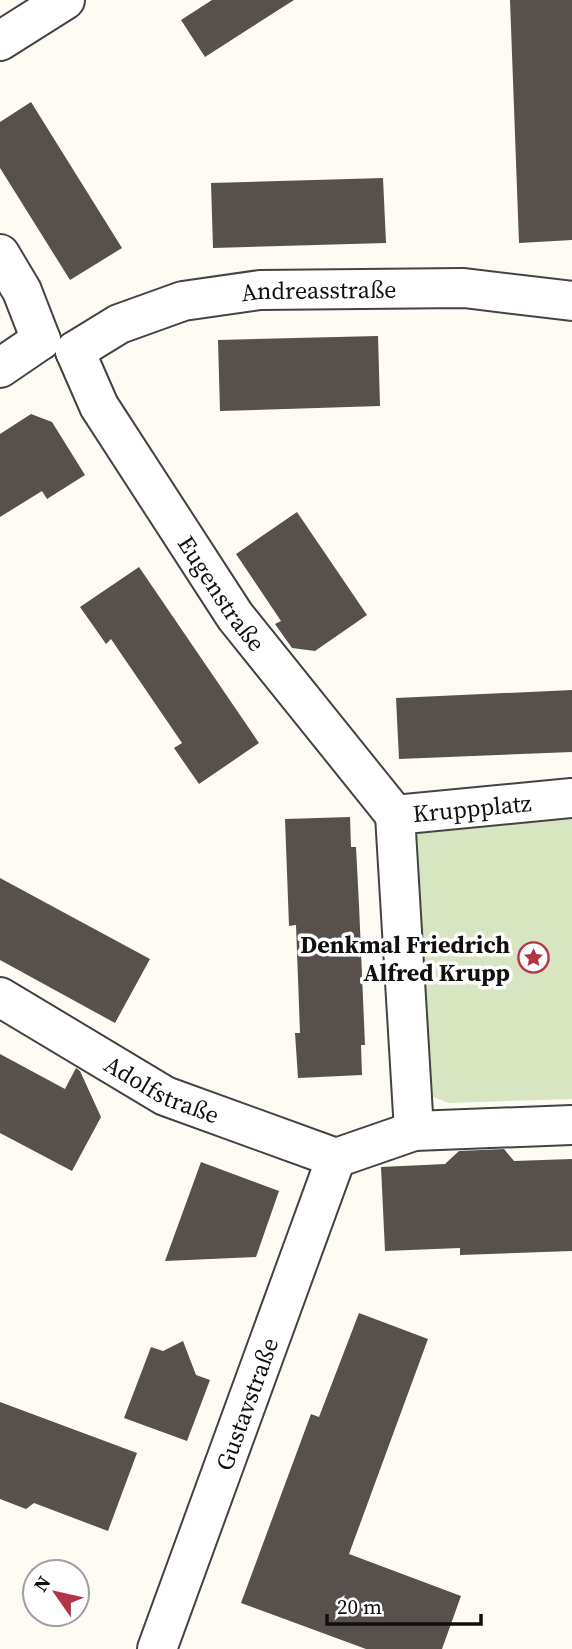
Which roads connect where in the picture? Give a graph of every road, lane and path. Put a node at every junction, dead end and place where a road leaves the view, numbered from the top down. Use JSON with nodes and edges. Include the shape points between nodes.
{"nodes":[{"id":1,"x":65,"y":0,"type":"edge"},
{"id":2,"x":0,"y":40,"type":"edge"},
{"id":3,"x":0,"y":254,"type":"edge"},
{"id":4,"x":572,"y":301,"type":"edge"},
{"id":5,"x":58,"y":345,"type":"junction"},
{"id":6,"x":0,"y":368,"type":"edge"},
{"id":7,"x":572,"y":798,"type":"edge"},
{"id":8,"x":395,"y":815,"type":"junction"},
{"id":9,"x":0,"y":997,"type":"edge"},
{"id":10,"x":572,"y":1125,"type":"edge"},
{"id":11,"x":414,"y":1131,"type":"junction"},
{"id":12,"x":336,"y":1158,"type":"junction"},
{"id":13,"x":157,"y":1649,"type":"edge"}],
"edges":[{"from":1,"to":2,"type":"street"},
{"from":3,"to":5,"type":"street","name":"Eugenstraße"},
{"from":4,"to":5,"type":"street","name":"Andreasstraße","via":[[464,288],[260,290],[183,301]]},
{"from":5,"to":6,"type":"street","name":"Andreasstraße"},
{"from":5,"to":8,"type":"street","name":"Eugenstraße","via":[[234,616]]},
{"from":7,"to":8,"type":"street","name":"Kruppplatz"},
{"from":8,"to":11,"type":"street","name":"Kruppplatz"},
{"from":9,"to":12,"type":"street","name":"Adolfstraße","via":[[165,1096]]},
{"from":10,"to":11,"type":"street"},
{"from":11,"to":12,"type":"street"},
{"from":12,"to":13,"type":"street","name":"Gustavstraße"}]}
